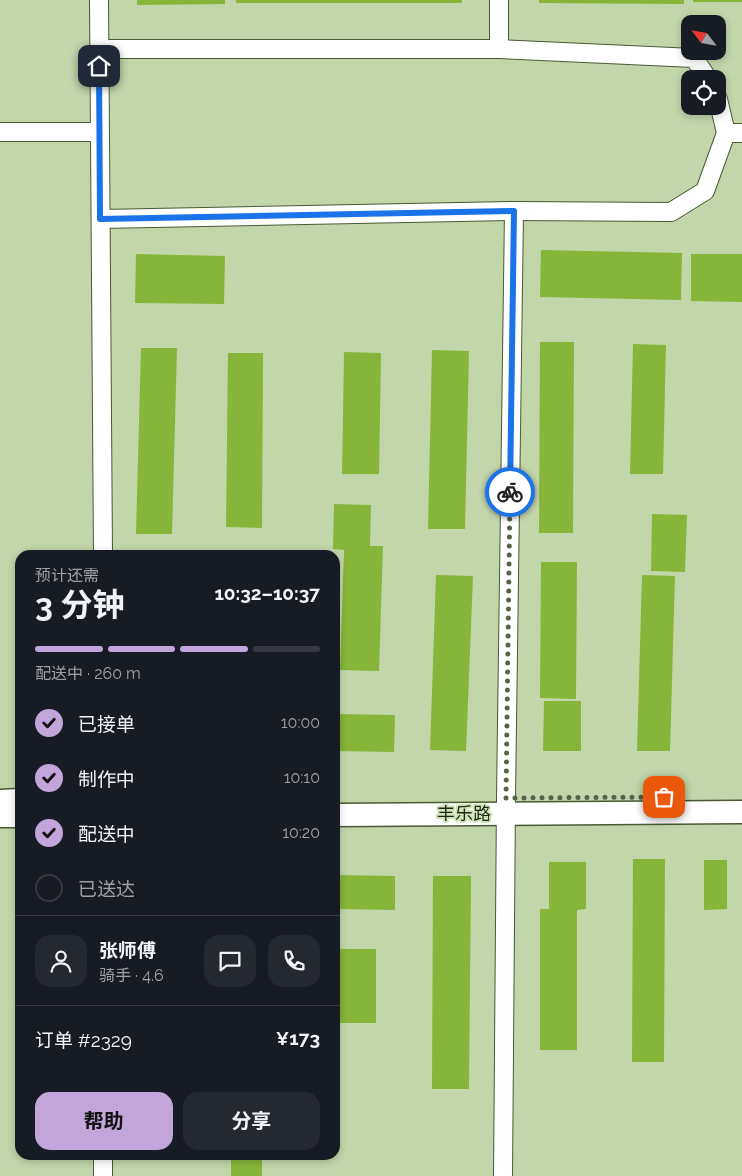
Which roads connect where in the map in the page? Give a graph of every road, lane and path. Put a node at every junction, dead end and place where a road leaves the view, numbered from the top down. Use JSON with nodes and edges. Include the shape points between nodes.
{"nodes":[{"id":1,"x":99,"y":0,"type":"edge"},
{"id":2,"x":499,"y":0,"type":"edge"},
{"id":3,"x":99,"y":49,"type":"junction"},
{"id":4,"x":499,"y":49,"type":"junction"},
{"id":5,"x":702,"y":70,"type":"edge"},
{"id":6,"x":726,"y":115,"type":"edge"},
{"id":7,"x":0,"y":132,"type":"edge"},
{"id":8,"x":100,"y":132,"type":"junction"},
{"id":9,"x":734,"y":133,"type":"edge"},
{"id":10,"x":514,"y":211,"type":"junction"},
{"id":11,"x":100,"y":219,"type":"junction"},
{"id":12,"x":103,"y":550,"type":"edge"},
{"id":13,"x":742,"y":797,"type":"edge"},
{"id":14,"x":340,"y":799,"type":"edge"},
{"id":15,"x":0,"y":800,"type":"edge"},
{"id":16,"x":15,"y":800,"type":"edge"},
{"id":17,"x":507,"y":806,"type":"junction"},
{"id":18,"x":742,"y":812,"type":"edge"},
{"id":19,"x":340,"y":815,"type":"edge"},
{"id":20,"x":0,"y":816,"type":"edge"},
{"id":21,"x":15,"y":816,"type":"edge"},
{"id":22,"x":104,"y":1160,"type":"edge"},
{"id":23,"x":103,"y":1176,"type":"edge"},
{"id":24,"x":503,"y":1176,"type":"edge"}],
"edges":[{"from":1,"to":3,"type":"street"},
{"from":2,"to":4,"type":"street"},
{"from":3,"to":4,"type":"street"},
{"from":3,"to":8,"type":"street"},
{"from":4,"to":5,"type":"street","via":[[694,58]]},
{"from":6,"to":9,"type":"street"},
{"from":7,"to":8,"type":"street"},
{"from":8,"to":11,"type":"street"},
{"from":9,"to":10,"type":"street","via":[[705,190],[671,212]]},
{"from":10,"to":11,"type":"street"},
{"from":10,"to":17,"type":"street"},
{"from":11,"to":12,"type":"street"},
{"from":13,"to":17,"type":"street","name":"丰乐路"},
{"from":14,"to":17,"type":"street","name":"丰乐路"},
{"from":15,"to":16,"type":"street"},
{"from":17,"to":18,"type":"street","name":"丰乐路"},
{"from":17,"to":19,"type":"street","name":"丰乐路"},
{"from":17,"to":24,"type":"street"},
{"from":20,"to":21,"type":"street"},
{"from":22,"to":23,"type":"street"}]}
